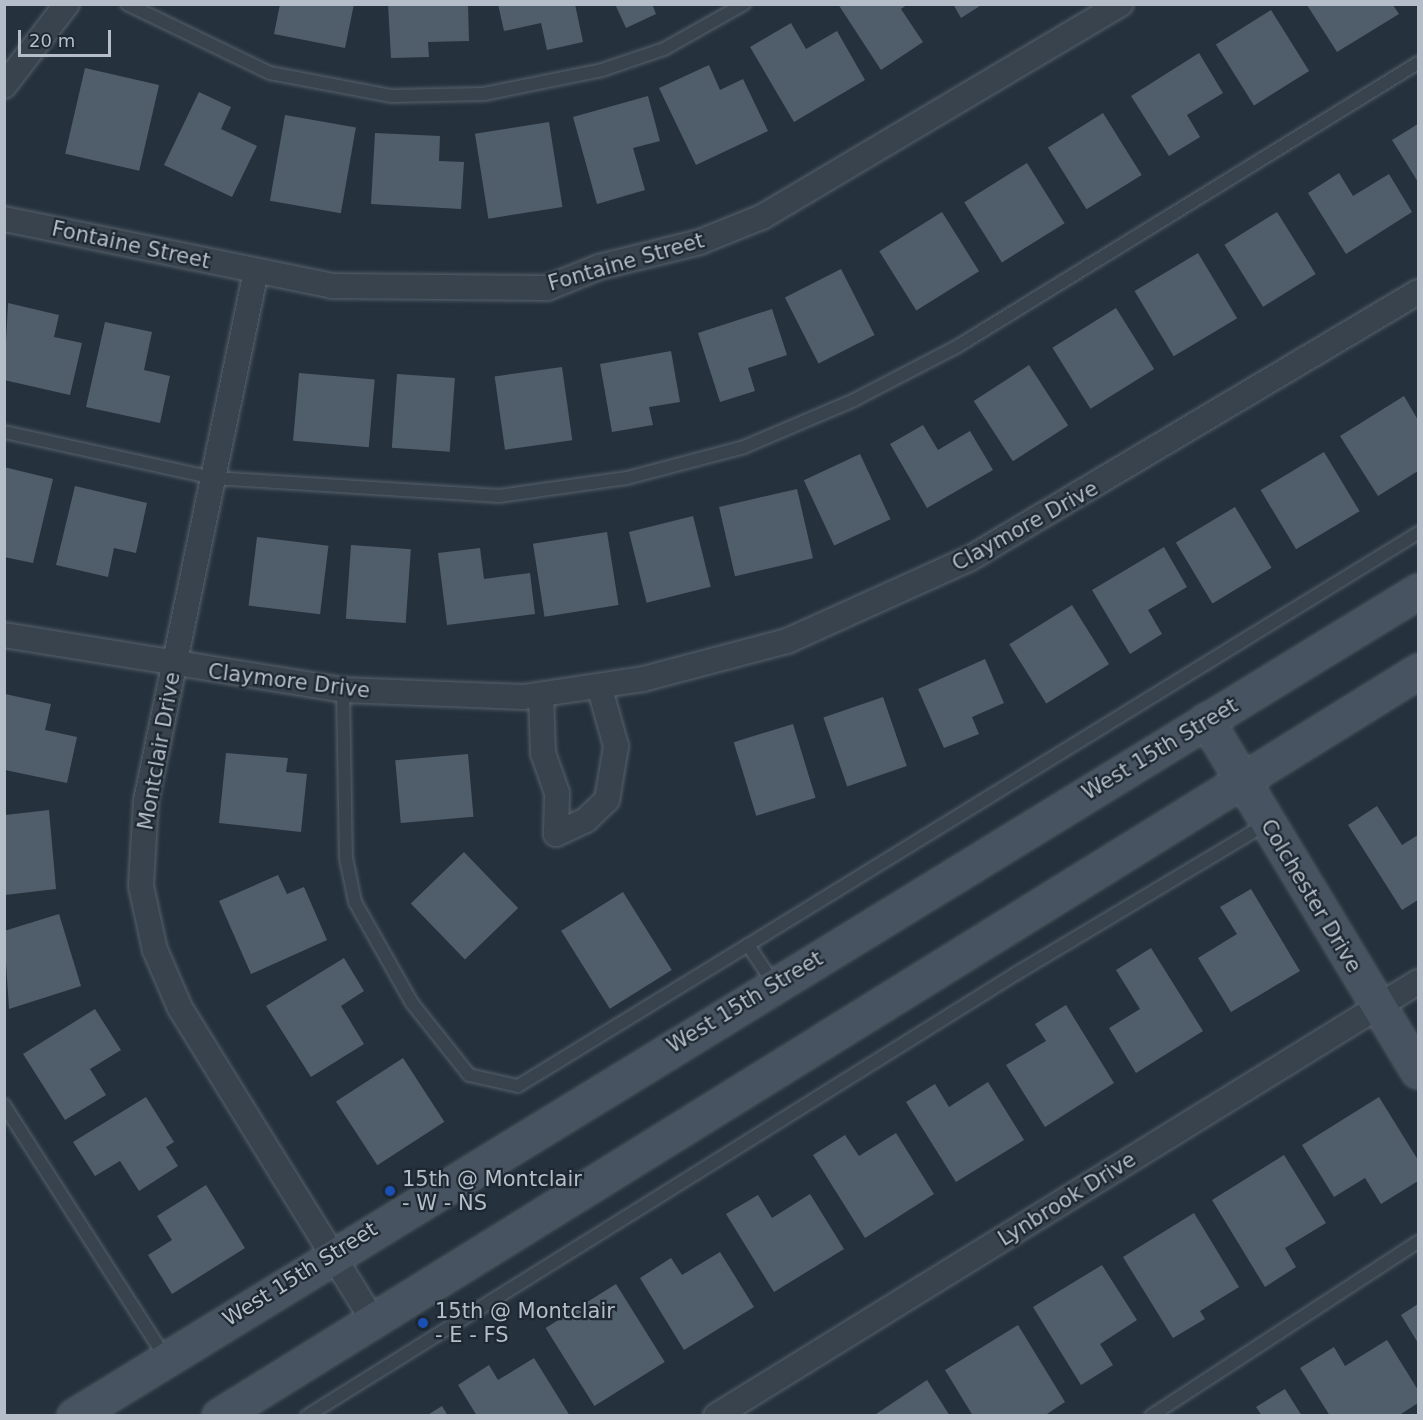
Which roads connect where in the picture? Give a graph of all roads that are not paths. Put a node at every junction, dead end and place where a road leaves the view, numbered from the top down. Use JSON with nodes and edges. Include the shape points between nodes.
{"nodes":[{"id":1,"x":67,"y":4,"type":"edge"},
{"id":2,"x":127,"y":4,"type":"edge"},
{"id":3,"x":744,"y":4,"type":"edge"},
{"id":4,"x":1120,"y":4,"type":"edge"},
{"id":5,"x":1419,"y":63,"type":"edge"},
{"id":6,"x":4,"y":86,"type":"edge"},
{"id":7,"x":4,"y":219,"type":"edge"},
{"id":8,"x":256,"y":271,"type":"junction"},
{"id":9,"x":1419,"y":292,"type":"edge"},
{"id":10,"x":4,"y":432,"type":"edge"},
{"id":11,"x":213,"y":478,"type":"junction"},
{"id":12,"x":1419,"y":533,"type":"edge"},
{"id":13,"x":1419,"y":591,"type":"edge"},
{"id":14,"x":4,"y":635,"type":"edge"},
{"id":15,"x":175,"y":665,"type":"junction"},
{"id":16,"x":1419,"y":670,"type":"edge"},
{"id":17,"x":600,"y":688,"type":"junction"},
{"id":18,"x":343,"y":690,"type":"junction"},
{"id":19,"x":541,"y":695,"type":"junction"},
{"id":20,"x":1206,"y":720,"type":"junction"},
{"id":21,"x":1241,"y":780,"type":"junction"},
{"id":22,"x":1267,"y":824,"type":"junction"},
{"id":23,"x":748,"y":945,"type":"junction"},
{"id":24,"x":1419,"y":982,"type":"edge"},
{"id":25,"x":774,"y":984,"type":"junction"},
{"id":26,"x":1379,"y":1007,"type":"junction"},
{"id":27,"x":1419,"y":1071,"type":"edge"},
{"id":28,"x":4,"y":1105,"type":"edge"},
{"id":29,"x":1419,"y":1242,"type":"edge"},
{"id":30,"x":333,"y":1253,"type":"junction"},
{"id":31,"x":373,"y":1321,"type":"junction"},
{"id":32,"x":165,"y":1357,"type":"junction"},
{"id":33,"x":74,"y":1416,"type":"edge"},
{"id":34,"x":219,"y":1416,"type":"edge"},
{"id":35,"x":308,"y":1416,"type":"edge"},
{"id":36,"x":716,"y":1416,"type":"edge"},
{"id":37,"x":1152,"y":1416,"type":"edge"}],
"edges":[{"from":1,"to":6,"type":"street"},
{"from":2,"to":3,"type":"lane","via":[[270,73],[392,96],[484,94],[602,70],[664,49]]},
{"from":4,"to":8,"type":"street","name":"Fontaine Street","via":[[830,182],[700,242],[599,267],[547,288],[332,286]]},
{"from":5,"to":11,"type":"lane","via":[[958,346],[854,400],[744,447],[627,478],[499,496]]},
{"from":7,"to":8,"type":"street","name":"Fontaine Street"},
{"from":8,"to":11,"type":"street","name":"Montclair Drive"},
{"from":9,"to":17,"type":"street","name":"Claymore Drive","via":[[1032,525],[948,569],[787,641]]},
{"from":10,"to":11,"type":"lane"},
{"from":11,"to":15,"type":"street","name":"Montclair Drive"},
{"from":12,"to":23,"type":"lane"},
{"from":13,"to":20,"type":"main road","name":"West 15th Street"},
{"from":14,"to":15,"type":"street","name":"Claymore Drive"},
{"from":15,"to":18,"type":"street","name":"Claymore Drive"},
{"from":15,"to":30,"type":"street","name":"Montclair Drive","via":[[146,801],[141,886],[155,950],[180,1008]]},
{"from":16,"to":21,"type":"main road"},
{"from":17,"to":19,"type":"street","name":"Claymore Drive"},
{"from":17,"to":19,"type":"street","via":[[616,746],[607,800],[586,820],[556,834],[557,793],[543,753]]},
{"from":18,"to":19,"type":"street","name":"Claymore Drive"},
{"from":18,"to":23,"type":"lane","via":[[346,858],[356,903],[412,1003],[469,1075],[518,1086]]},
{"from":20,"to":21,"type":"main road","name":"Colchester Drive"},
{"from":20,"to":25,"type":"main road","name":"West 15th Street"},
{"from":21,"to":22,"type":"main road","name":"Colchester Drive"},
{"from":21,"to":31,"type":"main road"},
{"from":22,"to":26,"type":"main road","name":"Colchester Drive"},
{"from":22,"to":35,"type":"lane","via":[[1017,973]]},
{"from":23,"to":25,"type":"lane"},
{"from":24,"to":26,"type":"street","name":"Lynbrook Drive"},
{"from":25,"to":30,"type":"main road","name":"West 15th Street"},
{"from":26,"to":27,"type":"main road","name":"Colchester Drive"},
{"from":26,"to":36,"type":"street","name":"Lynbrook Drive"},
{"from":28,"to":32,"type":"lane"},
{"from":29,"to":37,"type":"lane"},
{"from":30,"to":31,"type":"street","name":"Montclair Drive"},
{"from":30,"to":32,"type":"main road","name":"West 15th Street"},
{"from":31,"to":34,"type":"main road"},
{"from":32,"to":33,"type":"main road","name":"West 15th Street"}]}
